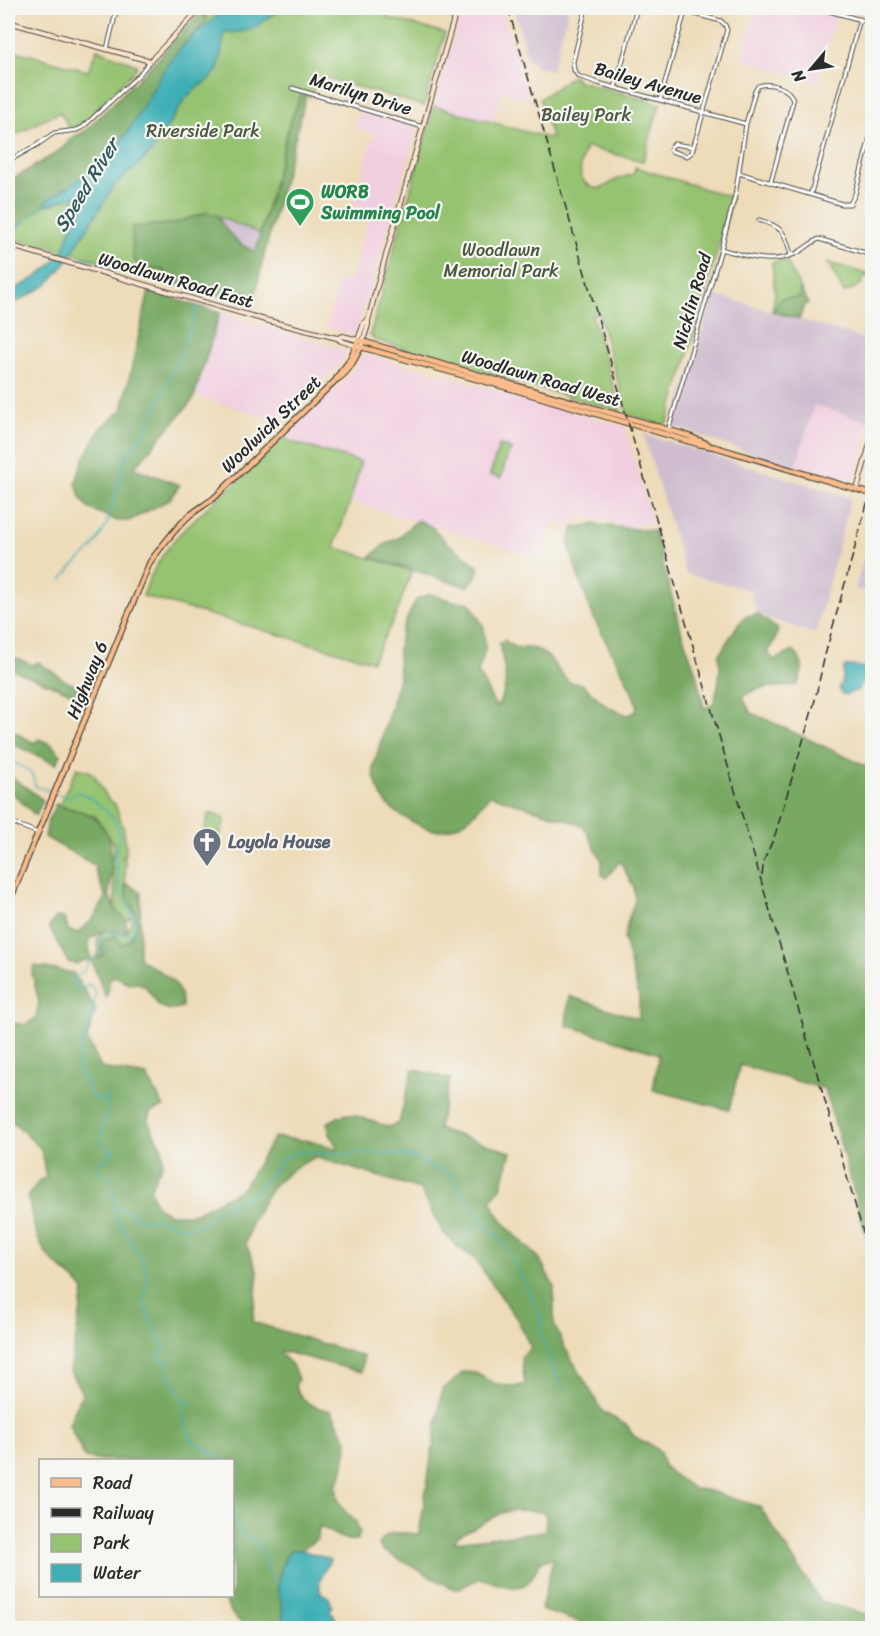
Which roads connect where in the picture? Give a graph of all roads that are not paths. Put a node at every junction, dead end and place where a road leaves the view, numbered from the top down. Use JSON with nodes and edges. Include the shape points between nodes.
{"nodes":[{"id":1,"x":117,"y":8,"type":"edge"},
{"id":2,"x":201,"y":8,"type":"edge"},
{"id":3,"x":457,"y":8,"type":"edge"},
{"id":4,"x":586,"y":8,"type":"edge"},
{"id":5,"x":637,"y":8,"type":"edge"},
{"id":6,"x":672,"y":8,"type":"edge"},
{"id":7,"x":818,"y":8,"type":"edge"},
{"id":8,"x":685,"y":9,"type":"edge"},
{"id":9,"x":860,"y":19,"type":"junction"},
{"id":10,"x":8,"y":22,"type":"edge"},
{"id":11,"x":873,"y":23,"type":"edge"},
{"id":12,"x":107,"y":50,"type":"junction"},
{"id":13,"x":150,"y":61,"type":"junction"},
{"id":14,"x":292,"y":88,"type":"dead end"},
{"id":15,"x":615,"y":88,"type":"junction"},
{"id":16,"x":660,"y":100,"type":"junction"},
{"id":17,"x":704,"y":112,"type":"junction"},
{"id":18,"x":746,"y":124,"type":"junction"},
{"id":19,"x":423,"y":127,"type":"junction"},
{"id":20,"x":873,"y":130,"type":"edge"},
{"id":21,"x":693,"y":147,"type":"junction"},
{"id":22,"x":8,"y":161,"type":"edge"},
{"id":23,"x":739,"y":173,"type":"junction"},
{"id":24,"x":771,"y":181,"type":"junction"},
{"id":25,"x":811,"y":194,"type":"junction"},
{"id":26,"x":759,"y":220,"type":"dead end"},
{"id":27,"x":8,"y":245,"type":"edge"},
{"id":28,"x":722,"y":249,"type":"junction"},
{"id":29,"x":791,"y":255,"type":"junction"},
{"id":30,"x":873,"y":255,"type":"edge"},
{"id":31,"x":360,"y":344,"type":"junction"},
{"id":32,"x":667,"y":432,"type":"junction"},
{"id":33,"x":873,"y":437,"type":"edge"},
{"id":34,"x":224,"y":488,"type":"joint"},
{"id":35,"x":857,"y":489,"type":"junction"},
{"id":36,"x":873,"y":494,"type":"edge"},
{"id":37,"x":8,"y":820,"type":"edge"},
{"id":38,"x":38,"y":833,"type":"junction"},
{"id":39,"x":8,"y":905,"type":"edge"}],
"edges":[{"from":1,"to":12,"type":"street"},
{"from":2,"to":13,"type":"main road"},
{"from":3,"to":19,"type":"main road","name":"Woolwich Street"},
{"from":4,"to":15,"type":"street","name":"Bailey Avenue","via":[[573,66],[578,76]]},
{"from":5,"to":15,"type":"street"},
{"from":6,"to":8,"type":"street"},
{"from":7,"to":9,"type":"street"},
{"from":8,"to":16,"type":"street"},
{"from":8,"to":17,"type":"street","via":[[721,21],[727,30]]},
{"from":9,"to":11,"type":"street"},
{"from":9,"to":25,"type":"street"},
{"from":10,"to":12,"type":"main road"},
{"from":12,"to":13,"type":"main road"},
{"from":13,"to":22,"type":"street","via":[[83,127],[54,133]]},
{"from":14,"to":19,"type":"street","name":"Marilyn Drive"},
{"from":15,"to":16,"type":"street","name":"Bailey Avenue"},
{"from":16,"to":17,"type":"street","name":"Bailey Avenue"},
{"from":17,"to":18,"type":"street","name":"Bailey Avenue"},
{"from":17,"to":21,"type":"street"},
{"from":18,"to":23,"type":"street","name":"Nicklin Road"},
{"from":18,"to":24,"type":"street","name":"Nicklin Road","via":[[758,86],[791,93],[793,100]]},
{"from":19,"to":31,"type":"main road","name":"Woolwich Street"},
{"from":20,"to":25,"type":"street","via":[[850,204]]},
{"from":21,"to":21,"type":"street","via":[[674,144],[670,149],[687,156]]},
{"from":23,"to":24,"type":"street"},
{"from":23,"to":28,"type":"street","name":"Nicklin Road"},
{"from":24,"to":25,"type":"street"},
{"from":26,"to":29,"type":"street","via":[[783,231]]},
{"from":27,"to":31,"type":"main road","name":"Woodlawn Road East","via":[[341,342]]},
{"from":28,"to":29,"type":"street","via":[[763,260]]},
{"from":28,"to":32,"type":"street","name":"Nicklin Road"},
{"from":29,"to":30,"type":"street","via":[[819,239]]},
{"from":31,"to":32,"type":"main road","name":"Woodlawn Road West"},
{"from":31,"to":34,"type":"main road","name":"Woolwich Street","via":[[351,367]]},
{"from":32,"to":35,"type":"main road","name":"Woodlawn Road West"},
{"from":33,"to":35,"type":"main road"},
{"from":34,"to":38,"type":"main road","name":"Highway 6","via":[[182,523],[150,562]]},
{"from":35,"to":36,"type":"main road","name":"Woodlawn Road West"},
{"from":37,"to":38,"type":"street"},
{"from":38,"to":39,"type":"main road","name":"Highway 6"}]}
